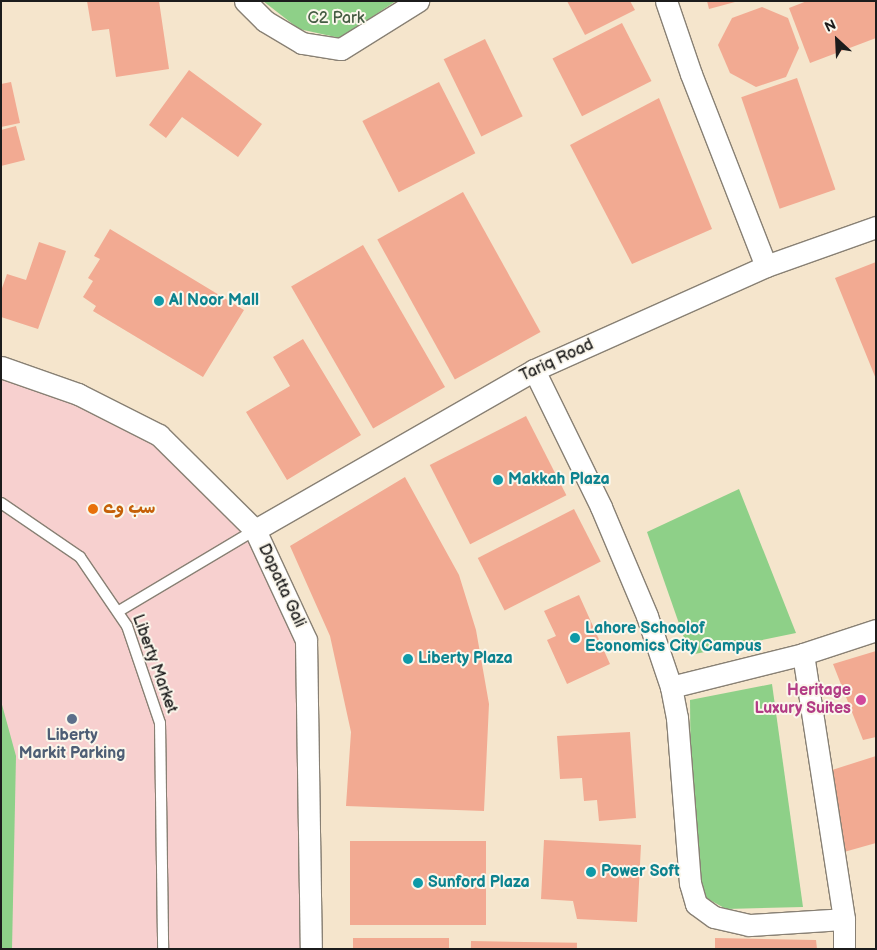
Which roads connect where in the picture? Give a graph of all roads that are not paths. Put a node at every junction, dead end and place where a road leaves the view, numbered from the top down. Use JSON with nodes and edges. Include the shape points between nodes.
{"nodes":[{"id":1,"x":245,"y":1,"type":"edge"},
{"id":2,"x":418,"y":1,"type":"edge"},
{"id":3,"x":666,"y":1,"type":"edge"},
{"id":4,"x":876,"y":227,"type":"edge"},
{"id":5,"x":766,"y":266,"type":"junction"},
{"id":6,"x":1,"y":367,"type":"edge"},
{"id":7,"x":534,"y":370,"type":"junction"},
{"id":8,"x":1,"y":503,"type":"edge"},
{"id":9,"x":255,"y":530,"type":"junction"},
{"id":10,"x":119,"y":611,"type":"junction"},
{"id":11,"x":876,"y":630,"type":"edge"},
{"id":12,"x":803,"y":654,"type":"junction"},
{"id":13,"x":671,"y":687,"type":"junction"},
{"id":14,"x":844,"y":919,"type":"junction"},
{"id":15,"x":163,"y":949,"type":"edge"},
{"id":16,"x":310,"y":949,"type":"edge"},
{"id":17,"x":844,"y":949,"type":"edge"}],
"edges":[{"from":1,"to":2,"type":"street","via":[[265,21],[302,43],[341,49]]},
{"from":3,"to":5,"type":"street"},
{"from":4,"to":5,"type":"street","name":"Tariq Road"},
{"from":5,"to":7,"type":"street","name":"Tariq Road"},
{"from":6,"to":9,"type":"street","name":"Dopatta Gali","via":[[78,394],[159,435]]},
{"from":7,"to":9,"type":"street","name":"Tariq Road"},
{"from":7,"to":13,"type":"street","via":[[601,507],[647,616]]},
{"from":8,"to":10,"type":"lane","name":"Liberty Market","via":[[80,557]]},
{"from":9,"to":10,"type":"lane"},
{"from":9,"to":16,"type":"street","name":"Dopatta Gali","via":[[306,640]]},
{"from":10,"to":15,"type":"lane","name":"Liberty Market","via":[[160,723]]},
{"from":11,"to":12,"type":"street"},
{"from":12,"to":13,"type":"street"},
{"from":12,"to":14,"type":"street"},
{"from":13,"to":14,"type":"street","via":[[677,718],[690,883],[696,904],[714,917],[749,924]]},
{"from":14,"to":17,"type":"street"}]}
